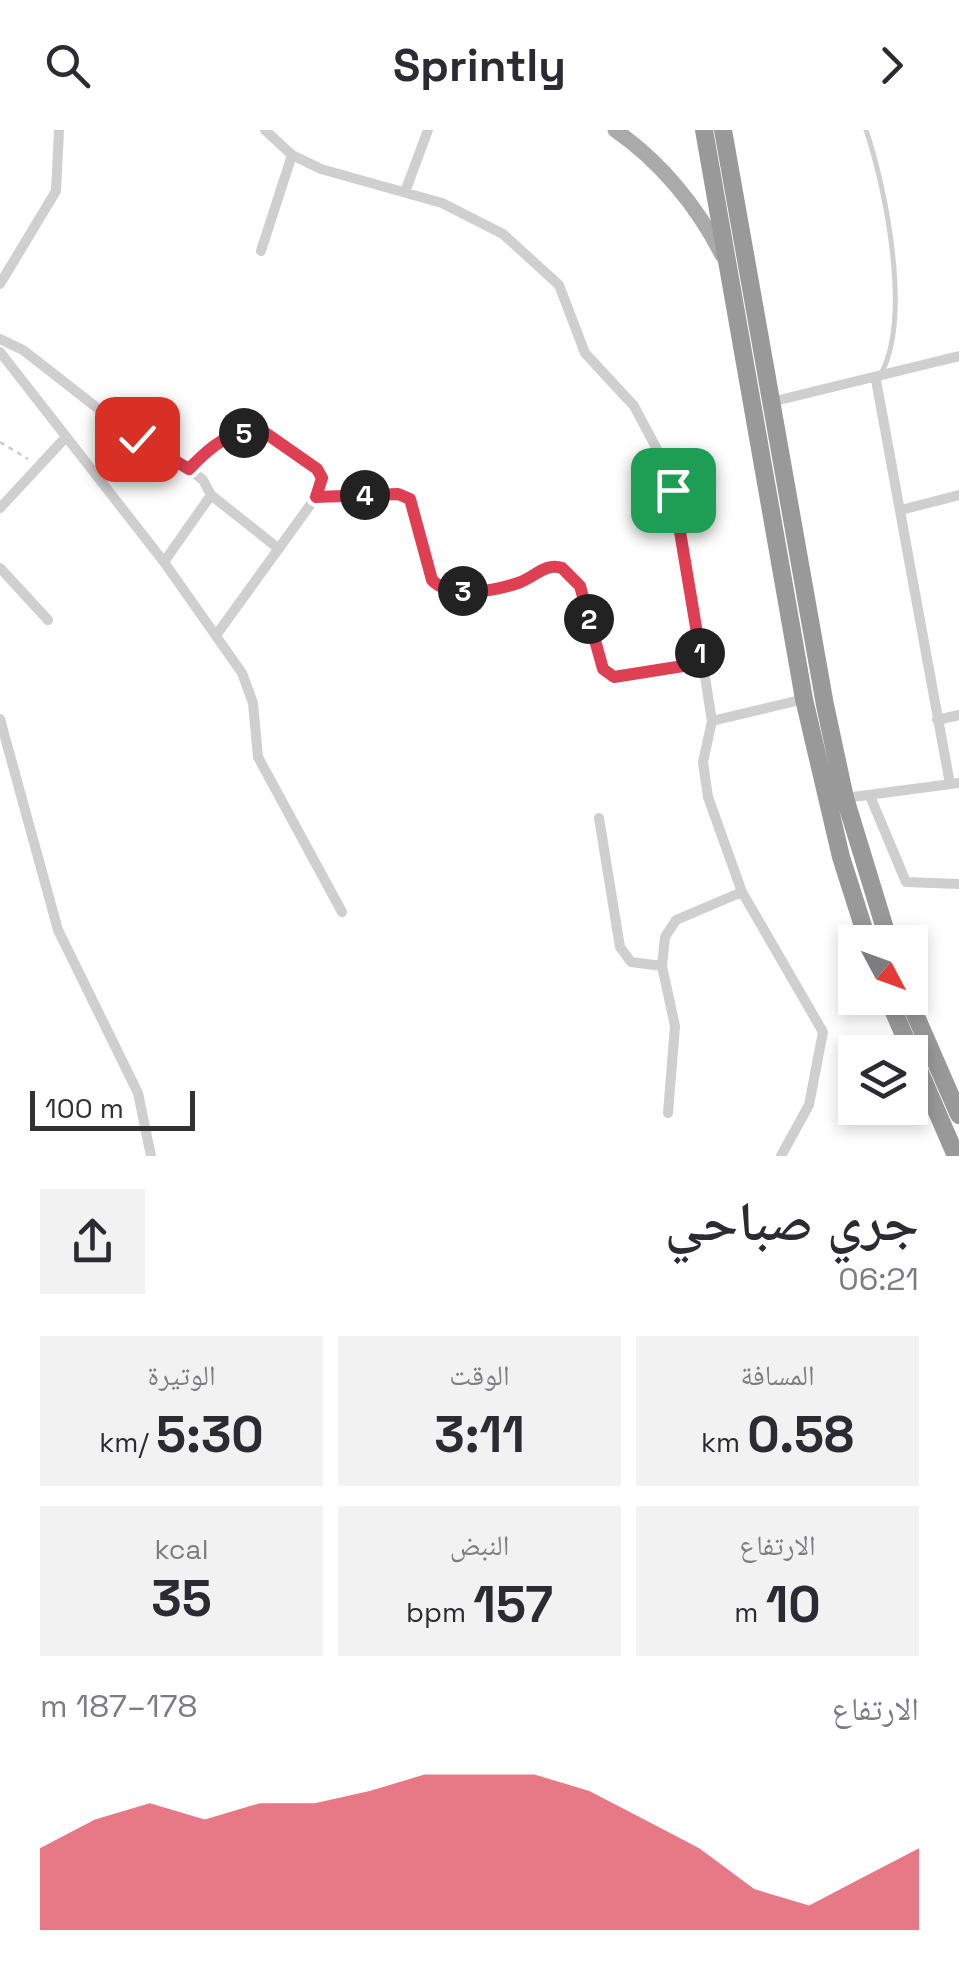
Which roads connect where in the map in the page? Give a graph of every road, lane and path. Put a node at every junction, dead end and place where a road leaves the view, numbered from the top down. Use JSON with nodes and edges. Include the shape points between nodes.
{"nodes":[{"id":1,"x":59,"y":130,"type":"edge"},
{"id":2,"x":264,"y":130,"type":"edge"},
{"id":3,"x":428,"y":130,"type":"edge"},
{"id":4,"x":616,"y":130,"type":"edge"},
{"id":5,"x":704,"y":130,"type":"edge"},
{"id":6,"x":723,"y":130,"type":"edge"},
{"id":7,"x":866,"y":130,"type":"edge"},
{"id":8,"x":292,"y":155,"type":"junction"},
{"id":9,"x":405,"y":192,"type":"junction"},
{"id":10,"x":261,"y":251,"type":"dead end"},
{"id":11,"x":726,"y":262,"type":"junction"},
{"id":12,"x":0,"y":284,"type":"edge"},
{"id":13,"x":0,"y":339,"type":"edge"},
{"id":14,"x":0,"y":352,"type":"edge"},
{"id":15,"x":959,"y":356,"type":"edge"},
{"id":16,"x":876,"y":380,"type":"junction"},
{"id":17,"x":763,"y":404,"type":"junction"},
{"id":18,"x":65,"y":438,"type":"junction"},
{"id":19,"x":0,"y":442,"type":"edge"},
{"id":20,"x":38,"y":466,"type":"junction"},
{"id":21,"x":189,"y":469,"type":"junction"},
{"id":22,"x":959,"y":495,"type":"edge"},
{"id":23,"x":211,"y":496,"type":"junction"},
{"id":24,"x":316,"y":497,"type":"junction"},
{"id":25,"x":0,"y":507,"type":"edge"},
{"id":26,"x":900,"y":510,"type":"junction"},
{"id":27,"x":279,"y":549,"type":"junction"},
{"id":28,"x":164,"y":562,"type":"junction"},
{"id":29,"x":0,"y":568,"type":"edge"},
{"id":30,"x":48,"y":620,"type":"dead end"},
{"id":31,"x":217,"y":634,"type":"junction"},
{"id":32,"x":702,"y":663,"type":"junction"},
{"id":33,"x":804,"y":699,"type":"junction"},
{"id":34,"x":959,"y":715,"type":"edge"},
{"id":35,"x":0,"y":719,"type":"edge"},
{"id":36,"x":712,"y":720,"type":"junction"},
{"id":37,"x":937,"y":720,"type":"junction"},
{"id":38,"x":954,"y":783,"type":"edge"},
{"id":39,"x":870,"y":796,"type":"junction"},
{"id":40,"x":845,"y":798,"type":"junction"},
{"id":41,"x":599,"y":818,"type":"dead end"},
{"id":42,"x":959,"y":884,"type":"edge"},
{"id":43,"x":742,"y":892,"type":"junction"},
{"id":44,"x":342,"y":912,"type":"dead end"},
{"id":45,"x":863,"y":925,"type":"edge"},
{"id":46,"x":884,"y":925,"type":"edge"},
{"id":47,"x":662,"y":966,"type":"junction"},
{"id":48,"x":895,"y":1015,"type":"edge"},
{"id":49,"x":917,"y":1015,"type":"edge"},
{"id":50,"x":951,"y":1079,"type":"edge"},
{"id":51,"x":668,"y":1113,"type":"dead end"},
{"id":52,"x":959,"y":1115,"type":"edge"},
{"id":53,"x":151,"y":1156,"type":"edge"},
{"id":54,"x":781,"y":1156,"type":"edge"},
{"id":55,"x":956,"y":1156,"type":"edge"}],
"edges":[{"from":1,"to":12,"type":"street","via":[[56,190]]},
{"from":2,"to":8,"type":"street"},
{"from":3,"to":9,"type":"street"},
{"from":4,"to":11,"type":"main road","via":[[680,190]]},
{"from":5,"to":11,"type":"highway"},
{"from":6,"to":17,"type":"highway"},
{"from":7,"to":16,"type":"lane","via":[[892,248],[890,339]]},
{"from":8,"to":9,"type":"street","via":[[348,179]]},
{"from":8,"to":10,"type":"street"},
{"from":9,"to":32,"type":"street","via":[[489,224],[559,285],[585,353],[634,406],[667,468]]},
{"from":11,"to":17,"type":"highway"},
{"from":13,"to":21,"type":"street"},
{"from":14,"to":18,"type":"street"},
{"from":15,"to":16,"type":"street"},
{"from":16,"to":17,"type":"street"},
{"from":16,"to":26,"type":"street"},
{"from":17,"to":33,"type":"highway"},
{"from":17,"to":40,"type":"highway"},
{"from":18,"to":20,"type":"street"},
{"from":18,"to":28,"type":"street"},
{"from":19,"to":20,"type":"path"},
{"from":20,"to":25,"type":"street"},
{"from":21,"to":23,"type":"street"},
{"from":21,"to":24,"type":"street","via":[[219,441],[264,432],[317,469],[322,478]]},
{"from":22,"to":26,"type":"street"},
{"from":23,"to":27,"type":"street"},
{"from":23,"to":28,"type":"street"},
{"from":24,"to":27,"type":"street"},
{"from":24,"to":32,"type":"street","via":[[410,499],[432,580],[454,592],[511,585],[549,566],[562,568],[580,586],[610,676]]},
{"from":26,"to":37,"type":"street"},
{"from":27,"to":31,"type":"street"},
{"from":28,"to":31,"type":"street"},
{"from":29,"to":30,"type":"street"},
{"from":31,"to":44,"type":"street","via":[[250,687],[258,757]]},
{"from":32,"to":36,"type":"street"},
{"from":33,"to":36,"type":"street"},
{"from":33,"to":45,"type":"highway"},
{"from":34,"to":37,"type":"street"},
{"from":35,"to":53,"type":"street","via":[[58,930],[132,1078]]},
{"from":36,"to":43,"type":"street","via":[[704,778]]},
{"from":37,"to":38,"type":"street"},
{"from":38,"to":39,"type":"street"},
{"from":39,"to":40,"type":"street"},
{"from":39,"to":42,"type":"street","via":[[906,882]]},
{"from":40,"to":46,"type":"highway"},
{"from":41,"to":47,"type":"street","via":[[620,947],[631,962]]},
{"from":43,"to":47,"type":"street","via":[[676,920],[664,936]]},
{"from":43,"to":54,"type":"street","via":[[822,1032],[809,1105]]},
{"from":47,"to":51,"type":"street","via":[[675,1026]]},
{"from":48,"to":55,"type":"highway"},
{"from":49,"to":50,"type":"highway"},
{"from":50,"to":52,"type":"highway"}]}
